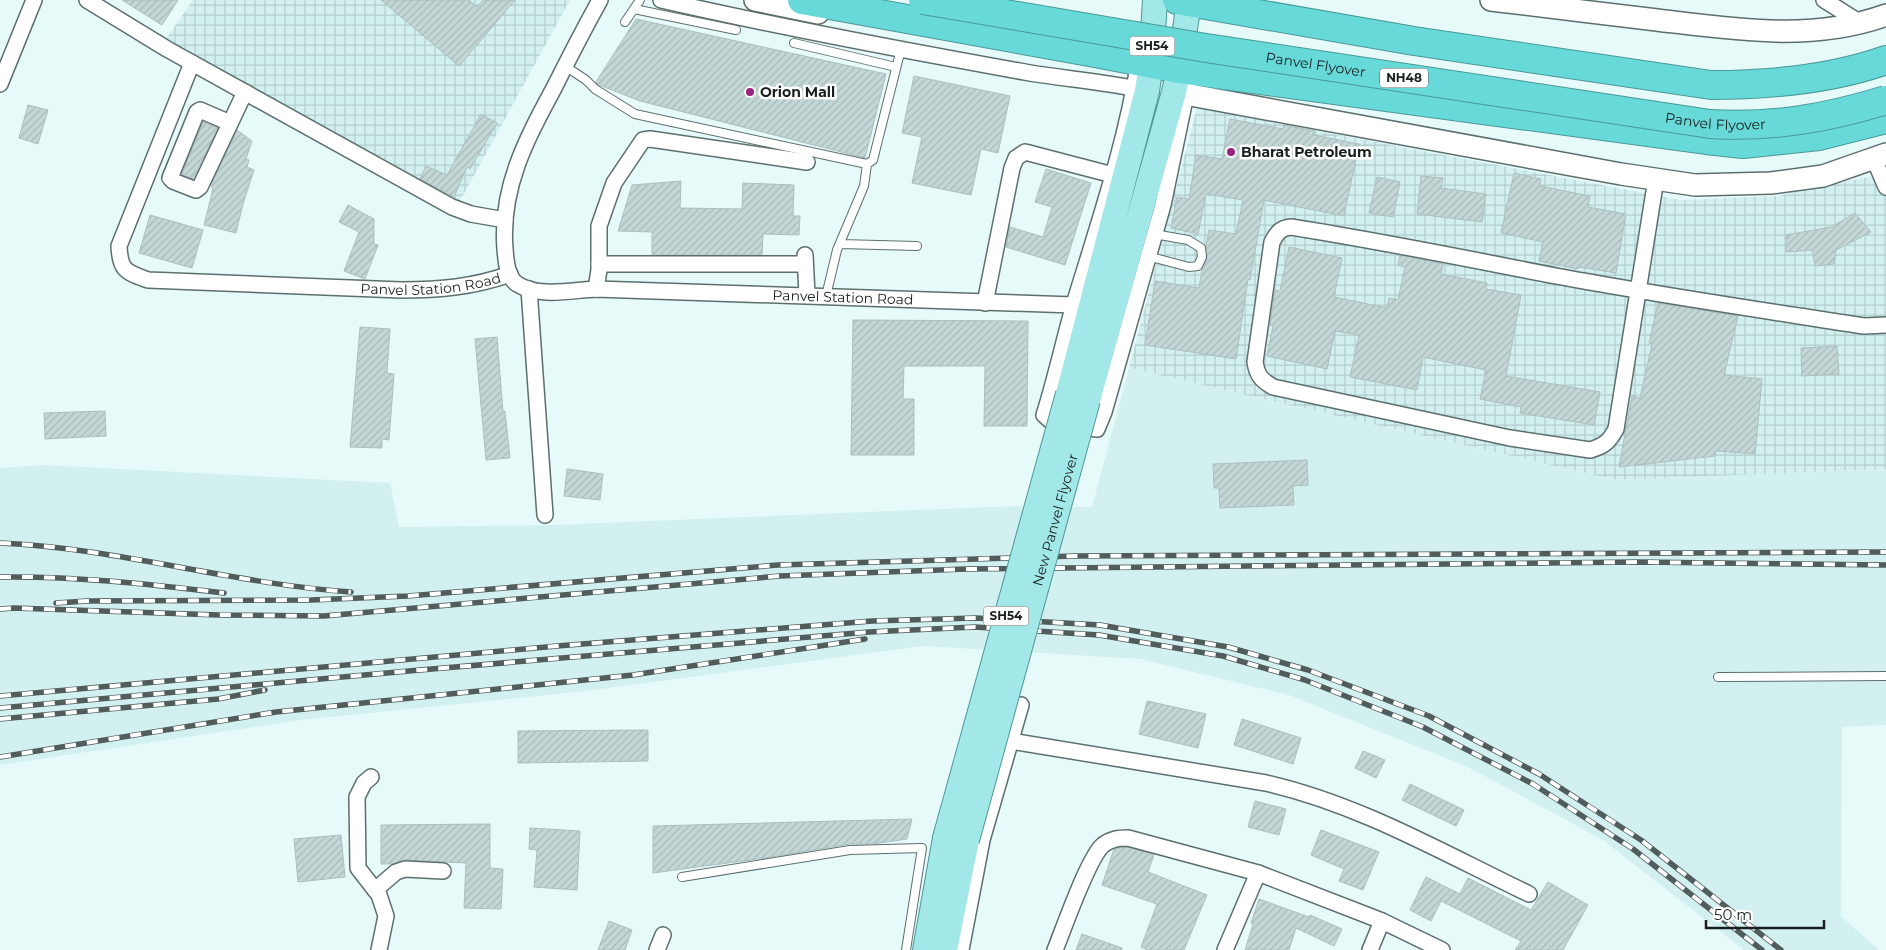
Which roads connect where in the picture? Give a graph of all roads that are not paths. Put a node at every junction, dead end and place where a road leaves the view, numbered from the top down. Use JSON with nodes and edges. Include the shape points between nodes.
{"nodes":[{"id":1,"x":34,"y":0,"type":"edge"},
{"id":2,"x":86,"y":0,"type":"edge"},
{"id":3,"x":600,"y":0,"type":"edge"},
{"id":4,"x":640,"y":0,"type":"edge"},
{"id":5,"x":661,"y":0,"type":"edge"},
{"id":6,"x":755,"y":0,"type":"edge"},
{"id":7,"x":802,"y":0,"type":"edge"},
{"id":8,"x":923,"y":0,"type":"edge"},
{"id":9,"x":1032,"y":0,"type":"edge"},
{"id":10,"x":1155,"y":0,"type":"edge"},
{"id":11,"x":1491,"y":0,"type":"edge"},
{"id":12,"x":1824,"y":0,"type":"edge"},
{"id":13,"x":1185,"y":1,"type":"edge"},
{"id":14,"x":634,"y":8,"type":"junction"},
{"id":15,"x":1877,"y":14,"type":"edge"},
{"id":16,"x":625,"y":22,"type":"dead end"},
{"id":17,"x":736,"y":30,"type":"dead end"},
{"id":18,"x":794,"y":43,"type":"dead end"},
{"id":19,"x":901,"y":48,"type":"junction"},
{"id":20,"x":1095,"y":52,"type":"junction"},
{"id":21,"x":1886,"y":60,"type":"edge"},
{"id":22,"x":192,"y":62,"type":"junction"},
{"id":23,"x":1145,"y":62,"type":"junction"},
{"id":24,"x":565,"y":66,"type":"junction"},
{"id":25,"x":896,"y":66,"type":"junction"},
{"id":26,"x":1886,"y":81,"type":"edge"},
{"id":27,"x":1182,"y":82,"type":"junction"},
{"id":28,"x":0,"y":84,"type":"edge"},
{"id":29,"x":1141,"y":90,"type":"junction"},
{"id":30,"x":245,"y":92,"type":"junction"},
{"id":31,"x":1886,"y":100,"type":"edge"},
{"id":32,"x":1886,"y":119,"type":"edge"},
{"id":33,"x":230,"y":122,"type":"junction"},
{"id":34,"x":1880,"y":157,"type":"edge"},
{"id":35,"x":807,"y":162,"type":"dead end"},
{"id":36,"x":867,"y":164,"type":"junction"},
{"id":37,"x":1113,"y":175,"type":"junction"},
{"id":38,"x":1656,"y":179,"type":"junction"},
{"id":39,"x":1886,"y":187,"type":"edge"},
{"id":40,"x":505,"y":220,"type":"junction"},
{"id":41,"x":1154,"y":234,"type":"junction"},
{"id":42,"x":840,"y":244,"type":"junction"},
{"id":43,"x":917,"y":246,"type":"dead end"},
{"id":44,"x":1147,"y":256,"type":"junction"},
{"id":45,"x":599,"y":264,"type":"junction"},
{"id":46,"x":510,"y":274,"type":"junction"},
{"id":47,"x":529,"y":289,"type":"junction"},
{"id":48,"x":596,"y":289,"type":"junction"},
{"id":49,"x":1639,"y":290,"type":"junction"},
{"id":50,"x":807,"y":295,"type":"junction"},
{"id":51,"x":826,"y":296,"type":"junction"},
{"id":52,"x":985,"y":303,"type":"junction"},
{"id":53,"x":1074,"y":304,"type":"junction"},
{"id":54,"x":1886,"y":325,"type":"edge"},
{"id":55,"x":1078,"y":397,"type":"junction"},
{"id":56,"x":545,"y":516,"type":"dead end"},
{"id":57,"x":1886,"y":676,"type":"edge"},
{"id":58,"x":1718,"y":677,"type":"dead end"},
{"id":59,"x":1021,"y":705,"type":"dead end"},
{"id":60,"x":1011,"y":740,"type":"junction"},
{"id":61,"x":371,"y":777,"type":"dead end"},
{"id":62,"x":956,"y":839,"type":"junction"},
{"id":63,"x":444,"y":871,"type":"dead end"},
{"id":64,"x":1258,"y":873,"type":"junction"},
{"id":65,"x":682,"y":877,"type":"dead end"},
{"id":66,"x":375,"y":890,"type":"junction"},
{"id":67,"x":1529,"y":894,"type":"dead end"},
{"id":68,"x":1382,"y":921,"type":"junction"},
{"id":69,"x":663,"y":935,"type":"dead end"},
{"id":70,"x":379,"y":950,"type":"edge"},
{"id":71,"x":657,"y":950,"type":"edge"},
{"id":72,"x":906,"y":950,"type":"edge"},
{"id":73,"x":924,"y":950,"type":"edge"},
{"id":74,"x":945,"y":950,"type":"edge"},
{"id":75,"x":961,"y":950,"type":"edge"},
{"id":76,"x":1055,"y":950,"type":"edge"},
{"id":77,"x":1225,"y":950,"type":"edge"},
{"id":78,"x":1370,"y":950,"type":"edge"},
{"id":79,"x":1442,"y":950,"type":"edge"}],
"edges":[{"from":1,"to":28,"type":"street"},
{"from":2,"to":22,"type":"street"},
{"from":3,"to":24,"type":"street"},
{"from":4,"to":14,"type":"lane"},
{"from":5,"to":19,"type":"street"},
{"from":6,"to":20,"type":"street","via":[[1062,61]]},
{"from":7,"to":20,"type":"highway"},
{"from":8,"to":31,"type":"highway","name":"Panvel Flyover","number":"NH48","bridge":true,"via":[[1197,46],[1710,124],[1744,126],[1817,119]]},
{"from":9,"to":26,"type":"highway","name":"Panvel Flyover","number":"NH48","via":[[1712,105],[1744,107],[1814,100]]},
{"from":10,"to":23,"type":"main road","number":"SH54"},
{"from":11,"to":15,"type":"street","via":[[1775,32],[1826,29]]},
{"from":12,"to":15,"type":"street"},
{"from":13,"to":21,"type":"highway","via":[[1414,41],[1711,84],[1744,85],[1810,78]]},
{"from":13,"to":27,"type":"main road","number":"SH54"},
{"from":14,"to":16,"type":"lane"},
{"from":14,"to":17,"type":"lane"},
{"from":18,"to":25,"type":"lane"},
{"from":19,"to":25,"type":"lane"},
{"from":19,"to":29,"type":"street"},
{"from":20,"to":23,"type":"highway"},
{"from":22,"to":30,"type":"street"},
{"from":22,"to":46,"type":"street","name":"Panvel Station Road","via":[[119,246],[120,262],[131,274],[148,280],[401,290],[486,283]]},
{"from":23,"to":27,"type":"highway"},
{"from":23,"to":29,"type":"main road","number":"SH54"},
{"from":24,"to":36,"type":"lane","via":[[594,89],[636,114]]},
{"from":24,"to":40,"type":"street","via":[[524,144],[511,179]]},
{"from":25,"to":36,"type":"lane","via":[[873,160]]},
{"from":27,"to":32,"type":"highway","via":[[1743,144],[1819,136]]},
{"from":27,"to":38,"type":"street"},
{"from":27,"to":41,"type":"street","via":[[1163,205]]},
{"from":27,"to":55,"type":"main road","name":"New Panvel Flyover","number":"SH54"},
{"from":29,"to":37,"type":"street"},
{"from":29,"to":55,"type":"main road","name":"New Panvel Flyover","number":"SH54"},
{"from":30,"to":33,"type":"street"},
{"from":30,"to":40,"type":"street","via":[[452,207]]},
{"from":33,"to":33,"type":"street","via":[[200,187],[196,190],[170,178],[197,112],[200,110]]},
{"from":34,"to":38,"type":"street","via":[[1823,176],[1771,183],[1695,184]]},
{"from":34,"to":39,"type":"street"},
{"from":35,"to":45,"type":"street","via":[[650,138],[642,140],[614,183],[602,217]]},
{"from":36,"to":42,"type":"lane","via":[[864,186]]},
{"from":37,"to":52,"type":"street","via":[[1025,152],[1016,158]]},
{"from":37,"to":53,"type":"street"},
{"from":38,"to":49,"type":"street"},
{"from":40,"to":46,"type":"street","via":[[506,263]]},
{"from":41,"to":44,"type":"street"},
{"from":41,"to":44,"type":"lane","via":[[1188,240],[1201,248],[1202,257],[1198,266],[1189,267]]},
{"from":42,"to":43,"type":"lane"},
{"from":42,"to":51,"type":"lane"},
{"from":44,"to":53,"type":"street","via":[[1121,355],[1097,429],[1053,423],[1044,415]]},
{"from":45,"to":48,"type":"street"},
{"from":45,"to":50,"type":"street","via":[[805,260]]},
{"from":46,"to":47,"type":"street","name":"Panvel Station Road","via":[[516,283]]},
{"from":47,"to":48,"type":"street","name":"Panvel Station Road"},
{"from":47,"to":56,"type":"street"},
{"from":48,"to":50,"type":"street","name":"Panvel Station Road"},
{"from":49,"to":49,"type":"street","via":[[1377,240],[1284,228],[1272,242],[1254,362],[1263,382],[1273,387],[1510,438],[1590,450],[1602,447],[1616,429]]},
{"from":49,"to":54,"type":"street","via":[[1864,326]]},
{"from":50,"to":51,"type":"street","name":"Panvel Station Road"},
{"from":51,"to":52,"type":"street","name":"Panvel Station Road"},
{"from":52,"to":53,"type":"street","name":"Panvel Station Road"},
{"from":55,"to":62,"type":"main road","name":"New Panvel Flyover","number":"SH54","bridge":true},
{"from":57,"to":58,"type":"lane"},
{"from":59,"to":60,"type":"street"},
{"from":60,"to":67,"type":"street","via":[[1296,790],[1370,818]]},
{"from":60,"to":75,"type":"street","via":[[982,840]]},
{"from":61,"to":66,"type":"street","via":[[357,797],[358,868]]},
{"from":62,"to":73,"type":"main road","name":"New Panvel Flyover","number":"SH54"},
{"from":62,"to":74,"type":"main road","name":"New Panvel Flyover","number":"SH54"},
{"from":63,"to":66,"type":"street","via":[[396,872]]},
{"from":64,"to":68,"type":"street"},
{"from":64,"to":76,"type":"street","via":[[1128,838],[1114,838],[1092,859]]},
{"from":64,"to":77,"type":"street"},
{"from":65,"to":72,"type":"lane","via":[[850,850],[922,848]]},
{"from":66,"to":70,"type":"street","via":[[386,916]]},
{"from":68,"to":78,"type":"street"},
{"from":68,"to":79,"type":"street"},
{"from":69,"to":71,"type":"street"}]}
